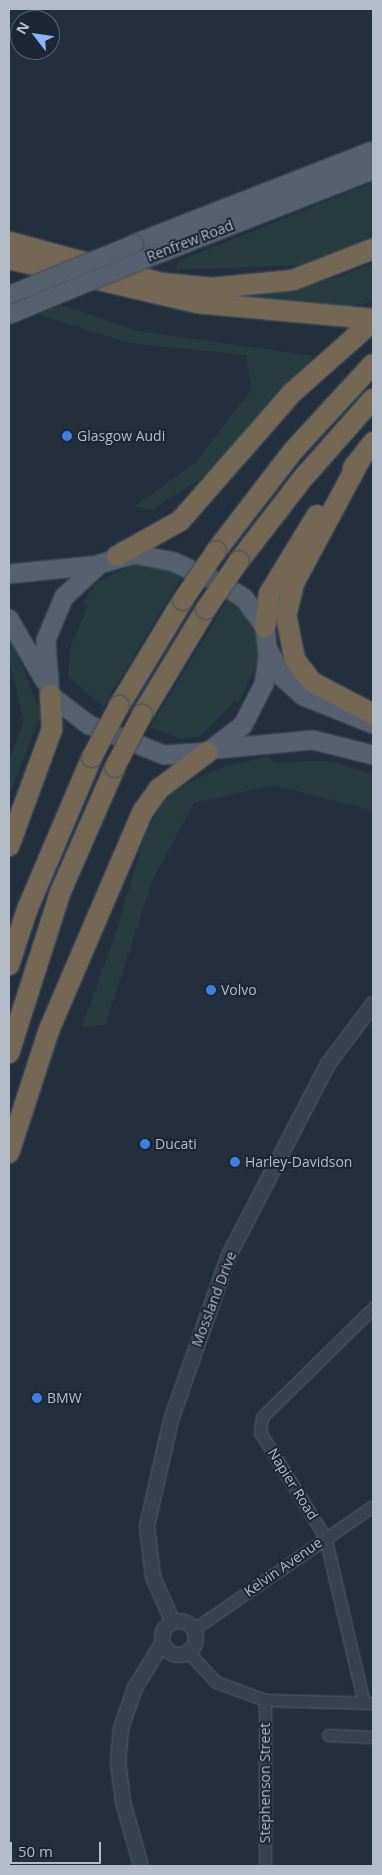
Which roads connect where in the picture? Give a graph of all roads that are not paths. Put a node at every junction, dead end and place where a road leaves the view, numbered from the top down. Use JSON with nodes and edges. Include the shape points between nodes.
{"nodes":[{"id":1,"x":373,"y":152,"type":"edge"},
{"id":2,"x":373,"y":170,"type":"edge"},
{"id":3,"x":9,"y":242,"type":"edge"},
{"id":4,"x":373,"y":249,"type":"edge"},
{"id":5,"x":9,"y":259,"type":"edge"},
{"id":6,"x":9,"y":295,"type":"edge"},
{"id":7,"x":9,"y":315,"type":"edge"},
{"id":8,"x":373,"y":320,"type":"edge"},
{"id":9,"x":373,"y":364,"type":"edge"},
{"id":10,"x":373,"y":399,"type":"edge"},
{"id":11,"x":373,"y":442,"type":"edge"},
{"id":12,"x":361,"y":458,"type":"junction"},
{"id":13,"x":109,"y":560,"type":"junction"},
{"id":14,"x":9,"y":574,"type":"edge"},
{"id":15,"x":9,"y":619,"type":"edge"},
{"id":16,"x":266,"y":637,"type":"junction"},
{"id":17,"x":48,"y":690,"type":"junction"},
{"id":18,"x":373,"y":714,"type":"edge"},
{"id":19,"x":373,"y":724,"type":"edge"},
{"id":20,"x":211,"y":751,"type":"junction"},
{"id":21,"x":373,"y":755,"type":"edge"},
{"id":22,"x":9,"y":846,"type":"edge"},
{"id":23,"x":9,"y":965,"type":"edge"},
{"id":24,"x":373,"y":1004,"type":"edge"},
{"id":25,"x":9,"y":1053,"type":"edge"},
{"id":26,"x":9,"y":1153,"type":"edge"},
{"id":27,"x":373,"y":1308,"type":"edge"},
{"id":28,"x":373,"y":1506,"type":"edge"},
{"id":29,"x":326,"y":1537,"type":"junction"},
{"id":30,"x":173,"y":1622,"type":"junction"},
{"id":31,"x":194,"y":1629,"type":"junction"},
{"id":32,"x":162,"y":1644,"type":"junction"},
{"id":33,"x":189,"y":1653,"type":"junction"},
{"id":34,"x":265,"y":1700,"type":"junction"},
{"id":35,"x":369,"y":1703,"type":"edge"},
{"id":36,"x":328,"y":1735,"type":"dead end"},
{"id":37,"x":373,"y":1737,"type":"edge"},
{"id":38,"x":141,"y":1866,"type":"edge"},
{"id":39,"x":265,"y":1866,"type":"edge"}],
"edges":[{"from":1,"to":6,"type":"main road","name":"Renfrew Road","bridge":true},
{"from":2,"to":7,"type":"main road","name":"Renfrew Road","bridge":true},
{"from":3,"to":4,"type":"highway","via":[[161,283],[212,288],[293,280]]},
{"from":5,"to":8,"type":"highway","via":[[198,303]]},
{"from":8,"to":13,"type":"highway","via":[[331,356],[261,426],[180,521]]},
{"from":9,"to":23,"type":"highway","bridge":true,"via":[[293,451],[182,600],[92,757],[26,910]]},
{"from":10,"to":25,"type":"highway","bridge":true,"via":[[308,472],[239,561],[142,715],[115,767],[60,893]]},
{"from":11,"to":12,"type":"highway"},
{"from":12,"to":16,"type":"highway","via":[[268,594]]},
{"from":12,"to":18,"type":"highway","via":[[294,583],[286,615],[292,650],[303,672],[318,687]]},
{"from":13,"to":14,"type":"main road"},
{"from":13,"to":16,"type":"main road","via":[[159,557],[202,574],[244,598]]},
{"from":13,"to":17,"type":"main road","via":[[74,585],[52,619],[45,650]]},
{"from":15,"to":17,"type":"main road"},
{"from":16,"to":19,"type":"main road","via":[[282,677],[297,692]]},
{"from":16,"to":20,"type":"main road","via":[[267,672],[256,702],[235,733]]},
{"from":17,"to":20,"type":"main road","via":[[90,725],[164,756]]},
{"from":17,"to":22,"type":"highway","via":[[52,730]]},
{"from":20,"to":21,"type":"main road","via":[[313,740]]},
{"from":20,"to":26,"type":"highway","via":[[159,790],[138,819],[49,1030]]},
{"from":24,"to":30,"type":"street","name":"Mossland Drive","via":[[328,1064],[229,1255],[171,1420],[147,1526],[152,1577]]},
{"from":27,"to":29,"type":"street","name":"Napier Road","via":[[262,1417],[260,1432]]},
{"from":28,"to":29,"type":"street","name":"Kelvin Avenue"},
{"from":29,"to":31,"type":"street","name":"Kelvin Avenue"},
{"from":29,"to":35,"type":"street","name":"Napier Road"},
{"from":30,"to":31,"type":"street","via":[[183,1621]]},
{"from":30,"to":32,"type":"street","via":[[164,1629]]},
{"from":31,"to":33,"type":"street","via":[[195,1646]]},
{"from":32,"to":33,"type":"street","via":[[179,1656]]},
{"from":32,"to":38,"type":"street","via":[[136,1688],[120,1737],[123,1802]]},
{"from":33,"to":34,"type":"street","via":[[216,1682]]},
{"from":34,"to":35,"type":"street"},
{"from":34,"to":39,"type":"street","name":"Stephenson Street"},
{"from":36,"to":37,"type":"street"}]}
